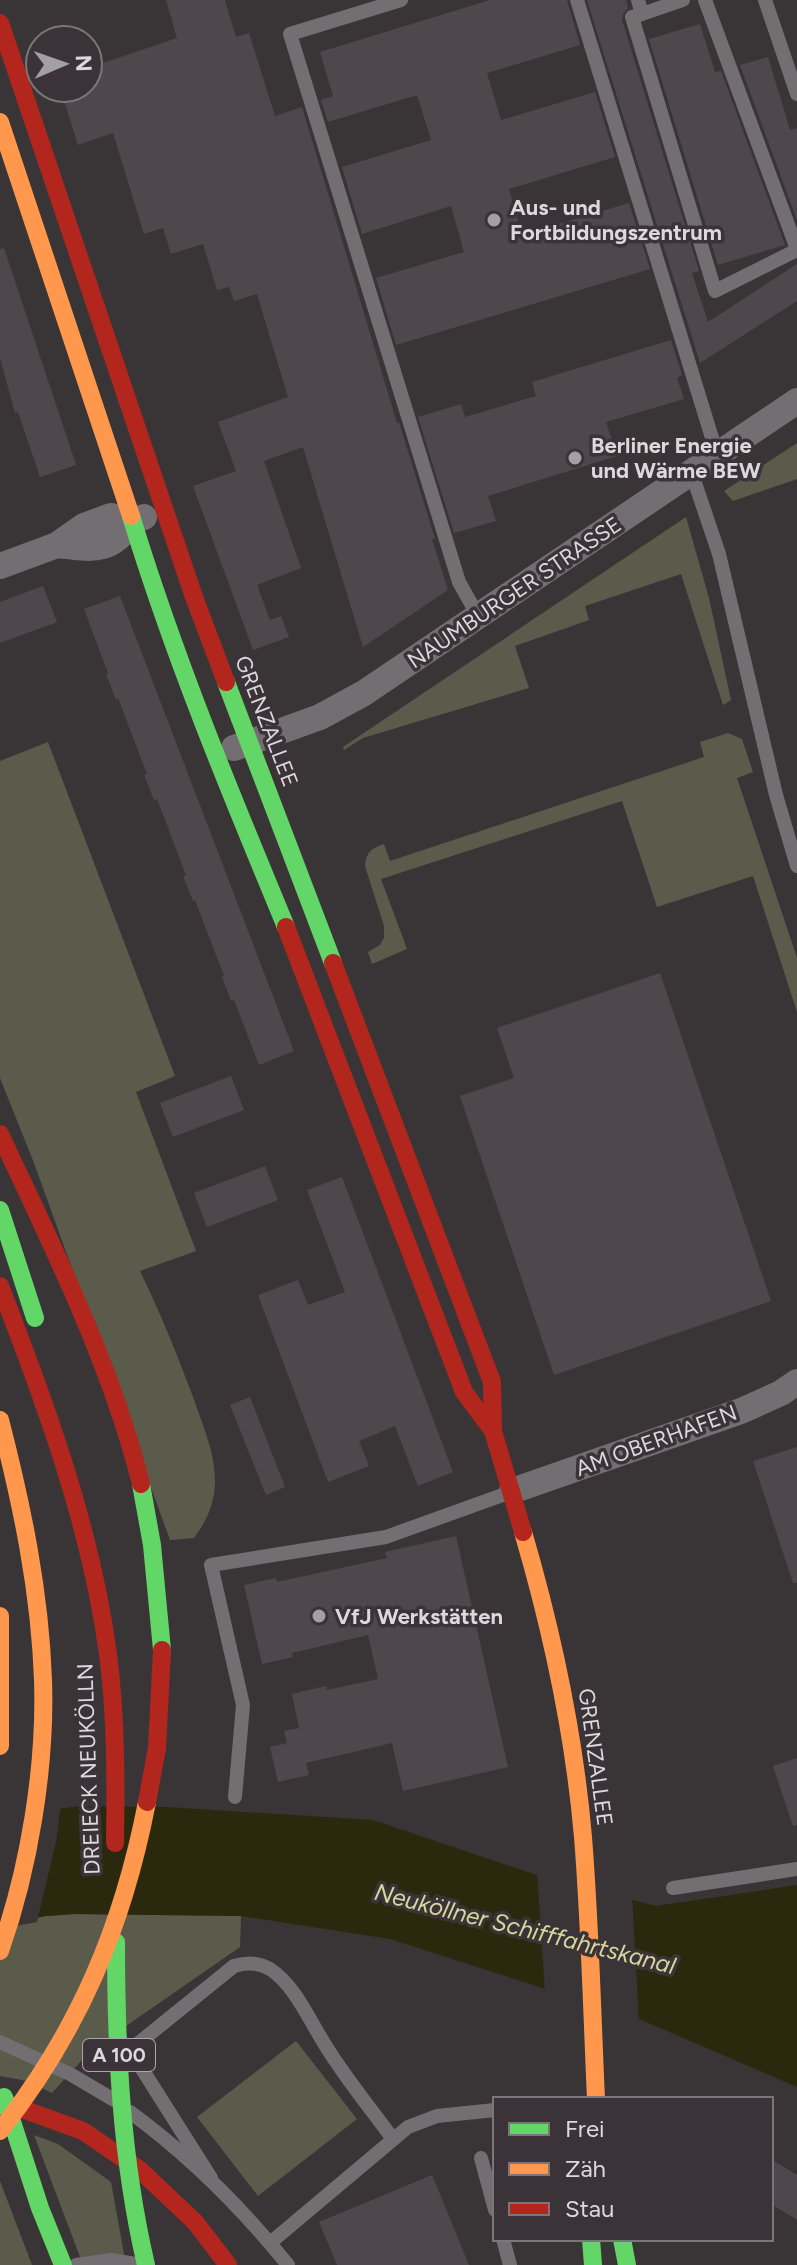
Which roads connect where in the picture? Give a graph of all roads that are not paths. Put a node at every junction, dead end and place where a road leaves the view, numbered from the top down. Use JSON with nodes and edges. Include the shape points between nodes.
{"nodes":[{"id":1,"x":401,"y":0,"type":"edge"},
{"id":2,"x":577,"y":0,"type":"edge"},
{"id":3,"x":683,"y":0,"type":"edge"},
{"id":4,"x":705,"y":0,"type":"edge"},
{"id":5,"x":765,"y":0,"type":"edge"},
{"id":6,"x":640,"y":7,"type":"edge"},
{"id":7,"x":0,"y":23,"type":"edge"},
{"id":8,"x":797,"y":94,"type":"edge"},
{"id":9,"x":0,"y":122,"type":"edge"},
{"id":10,"x":34,"y":171,"type":"junction"},
{"id":11,"x":797,"y":250,"type":"edge"},
{"id":12,"x":797,"y":401,"type":"edge"},
{"id":13,"x":717,"y":454,"type":"junction"},
{"id":14,"x":691,"y":471,"type":"junction"},
{"id":15,"x":164,"y":510,"type":"junction"},
{"id":16,"x":133,"y":521,"type":"junction"},
{"id":17,"x":0,"y":566,"type":"edge"},
{"id":18,"x":478,"y":616,"type":"junction"},
{"id":19,"x":249,"y":743,"type":"junction"},
{"id":20,"x":216,"y":755,"type":"junction"},
{"id":21,"x":797,"y":866,"type":"edge"},
{"id":22,"x":0,"y":1134,"type":"edge"},
{"id":23,"x":0,"y":1210,"type":"edge"},
{"id":24,"x":0,"y":1286,"type":"edge"},
{"id":25,"x":797,"y":1382,"type":"edge"},
{"id":26,"x":0,"y":1420,"type":"edge"},
{"id":27,"x":53,"y":1431,"type":"junction"},
{"id":28,"x":493,"y":1431,"type":"junction"},
{"id":29,"x":512,"y":1491,"type":"junction"},
{"id":30,"x":0,"y":1616,"type":"edge"},
{"id":31,"x":0,"y":1746,"type":"edge"},
{"id":32,"x":235,"y":1797,"type":"dead end"},
{"id":33,"x":797,"y":1869,"type":"edge"},
{"id":34,"x":673,"y":1888,"type":"dead end"},
{"id":35,"x":0,"y":1951,"type":"edge"},
{"id":36,"x":0,"y":2042,"type":"edge"},
{"id":37,"x":0,"y":2083,"type":"edge"},
{"id":38,"x":596,"y":2095,"type":"edge"},
{"id":39,"x":0,"y":2101,"type":"edge"},
{"id":40,"x":493,"y":2110,"type":"edge"},
{"id":41,"x":0,"y":2131,"type":"edge"},
{"id":42,"x":393,"y":2139,"type":"junction"},
{"id":43,"x":481,"y":2158,"type":"dead end"},
{"id":44,"x":211,"y":2178,"type":"junction"},
{"id":45,"x":493,"y":2203,"type":"edge"},
{"id":46,"x":504,"y":2241,"type":"edge"},
{"id":47,"x":591,"y":2241,"type":"edge"},
{"id":48,"x":622,"y":2241,"type":"edge"},
{"id":49,"x":270,"y":2243,"type":"junction"},
{"id":50,"x":63,"y":2265,"type":"edge"},
{"id":51,"x":76,"y":2265,"type":"edge"},
{"id":52,"x":144,"y":2265,"type":"edge"},
{"id":53,"x":228,"y":2265,"type":"edge"},
{"id":54,"x":288,"y":2265,"type":"edge"},
{"id":55,"x":510,"y":2265,"type":"edge"},
{"id":56,"x":593,"y":2265,"type":"edge"},
{"id":57,"x":627,"y":2265,"type":"edge"}],
"edges":[{"from":1,"to":18,"type":"lane","via":[[290,34],[459,582]]},
{"from":2,"to":13,"type":"lane"},
{"from":3,"to":6,"type":"lane"},
{"from":4,"to":11,"type":"lane"},
{"from":5,"to":8,"type":"lane"},
{"from":6,"to":11,"type":"lane","via":[[632,17],[715,291]]},
{"from":7,"to":10,"type":"main road","name":"GRENZALLEE"},
{"from":9,"to":10,"type":"main road","name":"GRENZALLEE"},
{"from":10,"to":15,"type":"main road","name":"GRENZALLEE"},
{"from":10,"to":16,"type":"main road","name":"GRENZALLEE"},
{"from":12,"to":13,"type":"street","name":"NAUMBURGER STRASSE"},
{"from":13,"to":14,"type":"street","name":"NAUMBURGER STRASSE"},
{"from":14,"to":18,"type":"street","name":"NAUMBURGER STRASSE"},
{"from":14,"to":21,"type":"lane","via":[[719,554]]},
{"from":15,"to":16,"type":"street"},
{"from":15,"to":19,"type":"main road","name":"GRENZALLEE"},
{"from":16,"to":17,"type":"street","via":[[120,539],[92,549],[57,545]]},
{"from":16,"to":20,"type":"main road","name":"GRENZALLEE"},
{"from":18,"to":19,"type":"street","name":"NAUMBURGER STRASSE","via":[[340,707]]},
{"from":19,"to":20,"type":"street","name":"NAUMBURGER STRASSE"},
{"from":19,"to":28,"type":"main road","name":"GRENZALLEE","via":[[470,1319],[492,1382]]},
{"from":20,"to":28,"type":"main road","name":"GRENZALLEE","via":[[464,1392]]},
{"from":22,"to":41,"type":"main road","bridge":true,"via":[[83,1317],[126,1428],[152,1538],[162,1650],[157,1748],[122,1907],[78,2014]]},
{"from":23,"to":27,"type":"main road","via":[[40,1338]]},
{"from":24,"to":27,"type":"main road","name":"DREIECK NEUKÖLLN","number":"A 100"},
{"from":25,"to":29,"type":"street","name":"AM OBERHAFEN","via":[[741,1411]]},
{"from":26,"to":35,"type":"main road","name":"DREIECK NEUKÖLLN","via":[[25,1526],[42,1663],[39,1771],[25,1857]]},
{"from":27,"to":52,"type":"main road","name":"DREIECK NEUKÖLLN","number":"A 100","bridge":true,"via":[[94,1580],[108,1654],[116,1753],[120,2098]]},
{"from":28,"to":29,"type":"main road","name":"GRENZALLEE"},
{"from":29,"to":32,"type":"lane","via":[[386,1537],[211,1565],[243,1705]]},
{"from":29,"to":38,"type":"main road","name":"GRENZALLEE","via":[[558,1668],[575,1767]]},
{"from":30,"to":31,"type":"main road"},
{"from":33,"to":34,"type":"lane"},
{"from":36,"to":44,"type":"lane","via":[[104,2092]]},
{"from":37,"to":50,"type":"main road","bridge":true},
{"from":39,"to":53,"type":"main road","via":[[83,2131],[140,2170],[195,2222]]},
{"from":40,"to":42,"type":"lane","via":[[423,2119]]},
{"from":42,"to":44,"type":"lane","via":[[278,1975],[243,1963],[130,2050]]},
{"from":42,"to":49,"type":"lane"},
{"from":43,"to":45,"type":"lane"},
{"from":44,"to":49,"type":"lane"},
{"from":46,"to":55,"type":"lane"},
{"from":47,"to":56,"type":"main road"},
{"from":48,"to":57,"type":"main road"},
{"from":49,"to":54,"type":"lane"},
{"from":51,"to":52,"type":"lane","via":[[111,2260]]}]}
